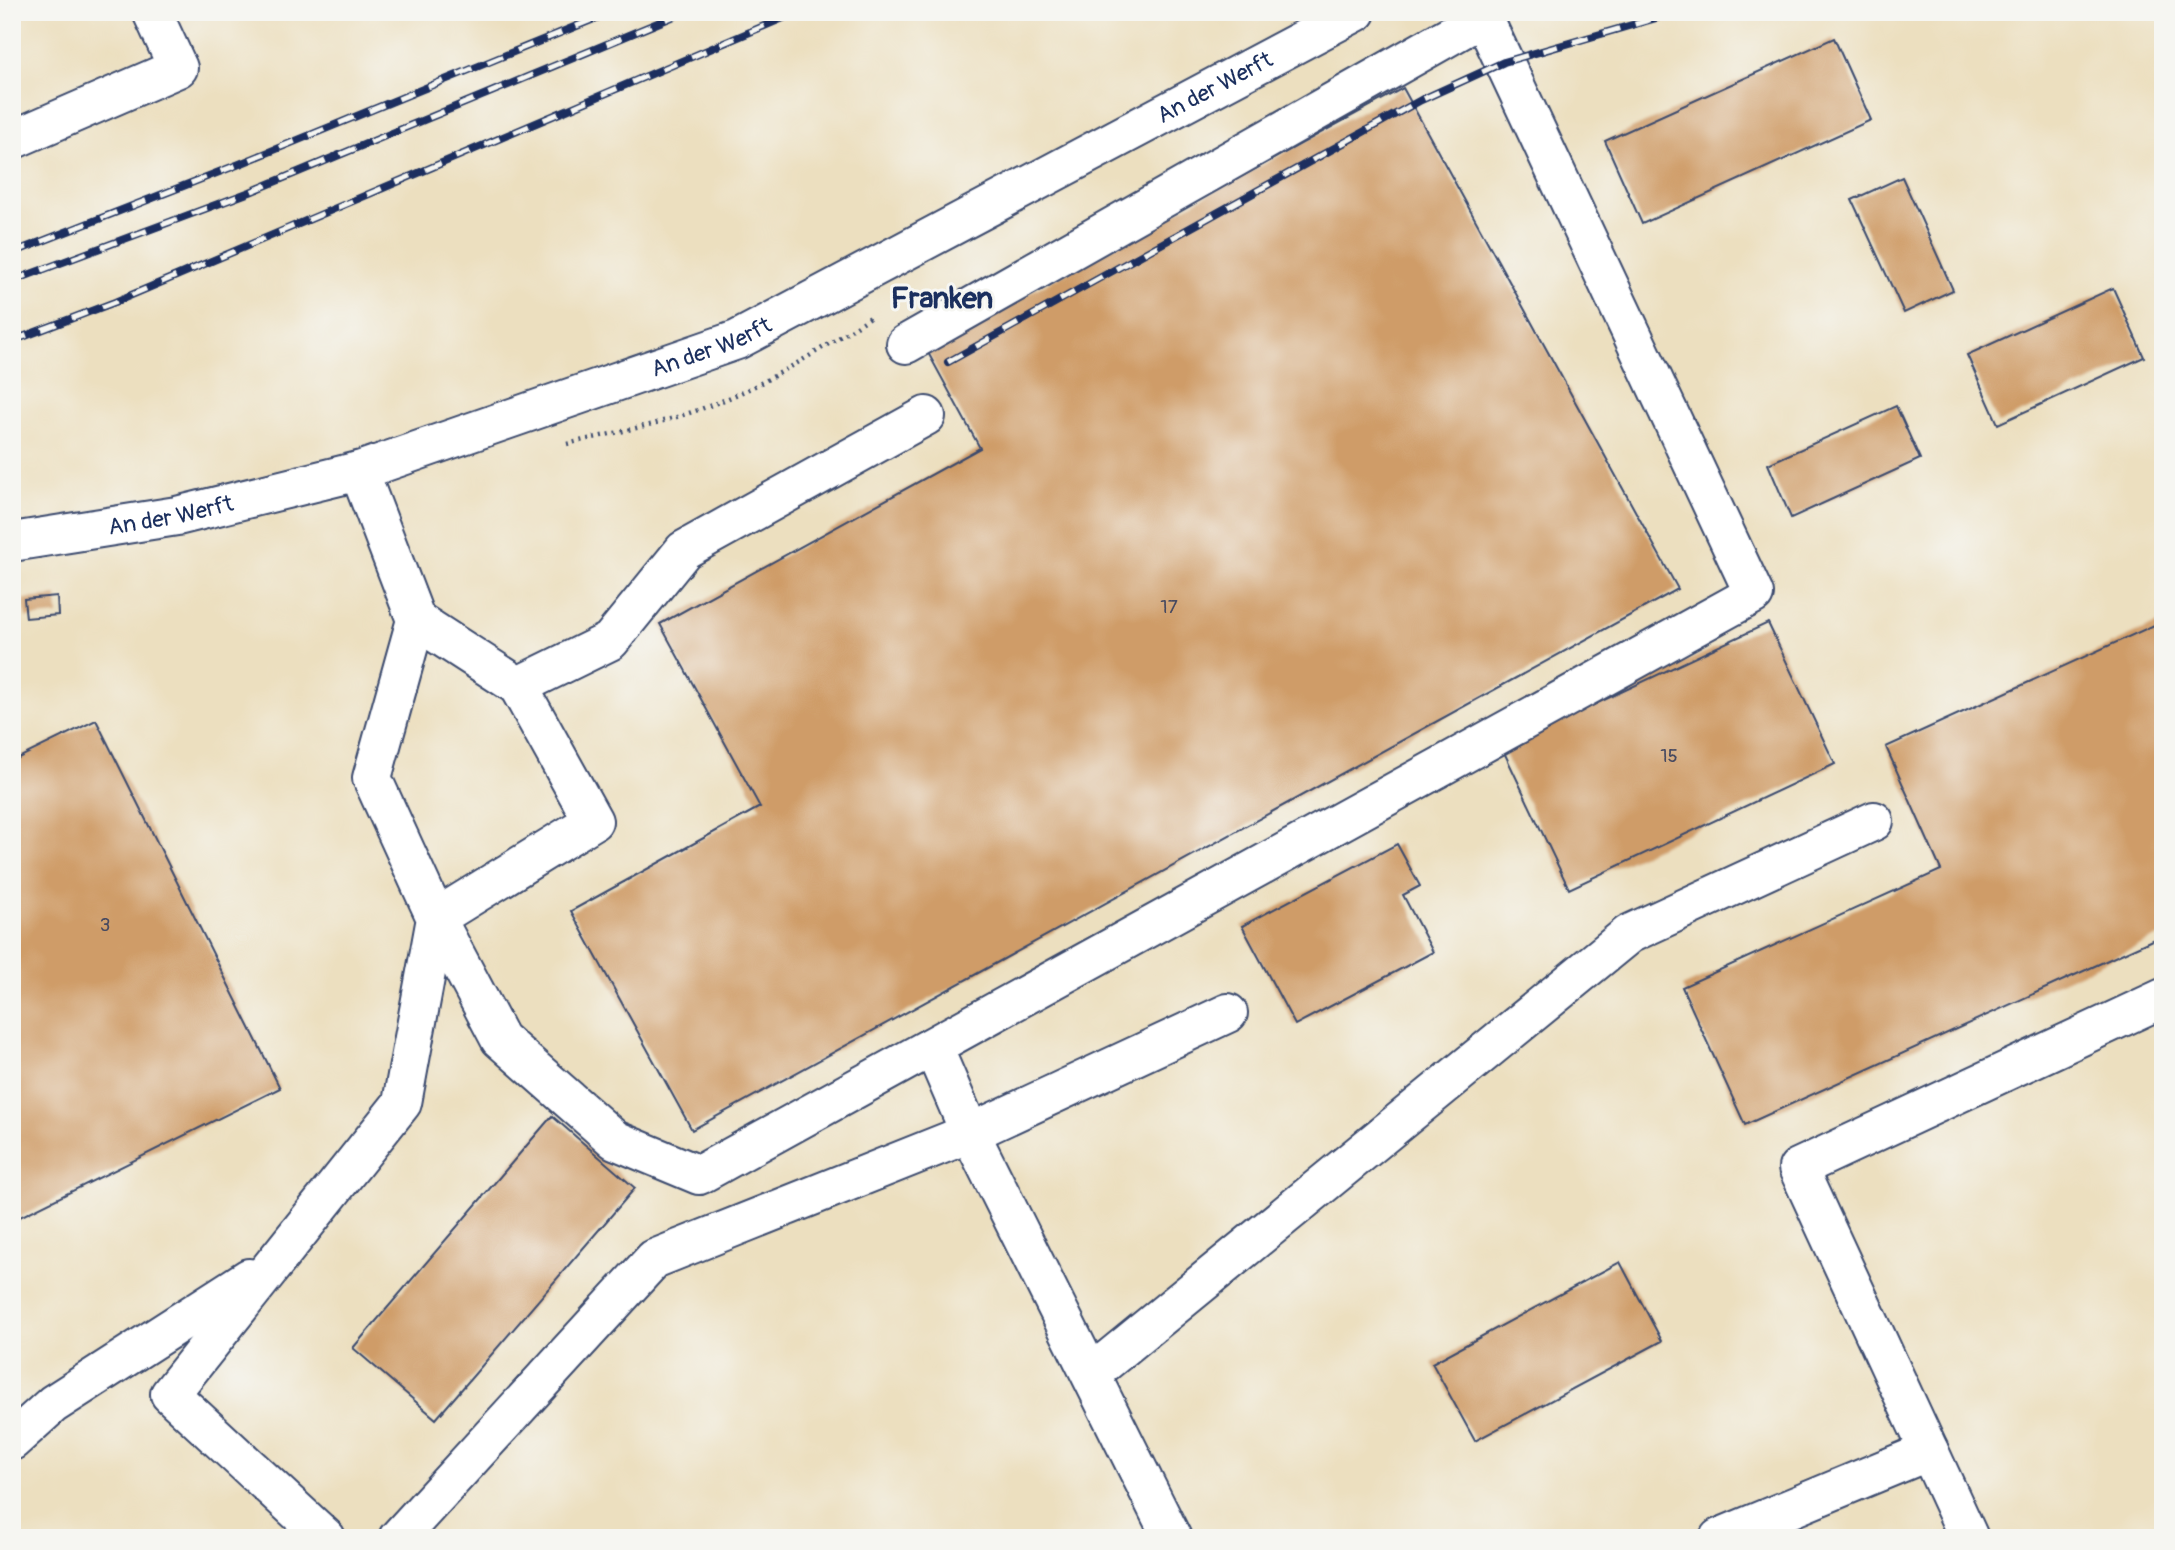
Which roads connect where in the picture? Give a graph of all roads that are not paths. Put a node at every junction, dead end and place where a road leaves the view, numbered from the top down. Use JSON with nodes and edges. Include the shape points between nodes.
{"nodes":[{"id":1,"x":152,"y":12,"type":"edge"},
{"id":2,"x":1356,"y":12,"type":"edge"},
{"id":3,"x":12,"y":140,"type":"edge"},
{"id":4,"x":906,"y":344,"type":"dead end"},
{"id":5,"x":926,"y":416,"type":"dead end"},
{"id":6,"x":359,"y":471,"type":"junction"},
{"id":7,"x":12,"y":542,"type":"edge"},
{"id":8,"x":416,"y":620,"type":"junction"},
{"id":9,"x":518,"y":686,"type":"junction"},
{"id":10,"x":1874,"y":821,"type":"dead end"},
{"id":11,"x":436,"y":918,"type":"junction"},
{"id":12,"x":2163,"y":998,"type":"edge"},
{"id":13,"x":1228,"y":1013,"type":"dead end"},
{"id":14,"x":933,"y":1047,"type":"junction"},
{"id":15,"x":970,"y":1133,"type":"junction"},
{"id":16,"x":276,"y":1260,"type":"junction"},
{"id":17,"x":1091,"y":1374,"type":"junction"},
{"id":18,"x":12,"y":1441,"type":"edge"},
{"id":19,"x":1929,"y":1451,"type":"junction"},
{"id":20,"x":326,"y":1538,"type":"edge"},
{"id":21,"x":398,"y":1538,"type":"edge"},
{"id":22,"x":1172,"y":1538,"type":"edge"},
{"id":23,"x":1719,"y":1538,"type":"edge"},
{"id":24,"x":1969,"y":1538,"type":"edge"}],
"edges":[{"from":1,"to":3,"type":"street","via":[[178,68]]},
{"from":2,"to":6,"type":"street","name":"An der Werft","via":[[737,340]]},
{"from":4,"to":14,"type":"street","via":[[1483,17],[1754,594]]},
{"from":5,"to":9,"type":"street","via":[[684,550],[610,641]]},
{"from":6,"to":7,"type":"street","name":"An der Werft","via":[[177,516]]},
{"from":6,"to":8,"type":"street"},
{"from":8,"to":9,"type":"street"},
{"from":8,"to":11,"type":"street","via":[[372,778]]},
{"from":9,"to":11,"type":"street","via":[[593,821]]},
{"from":10,"to":17,"type":"street","via":[[1629,933]]},
{"from":11,"to":14,"type":"street","via":[[500,1039],[615,1140],[699,1175]]},
{"from":11,"to":16,"type":"street","via":[[402,1103]]},
{"from":12,"to":19,"type":"street","via":[[1798,1168]]},
{"from":13,"to":15,"type":"street"},
{"from":14,"to":15,"type":"street"},
{"from":15,"to":17,"type":"street"},
{"from":15,"to":21,"type":"street","via":[[654,1259]]},
{"from":16,"to":18,"type":"street","via":[[53,1404]]},
{"from":16,"to":20,"type":"street","via":[[170,1394]]},
{"from":17,"to":22,"type":"street"},
{"from":19,"to":23,"type":"street"},
{"from":19,"to":24,"type":"street"}]}
